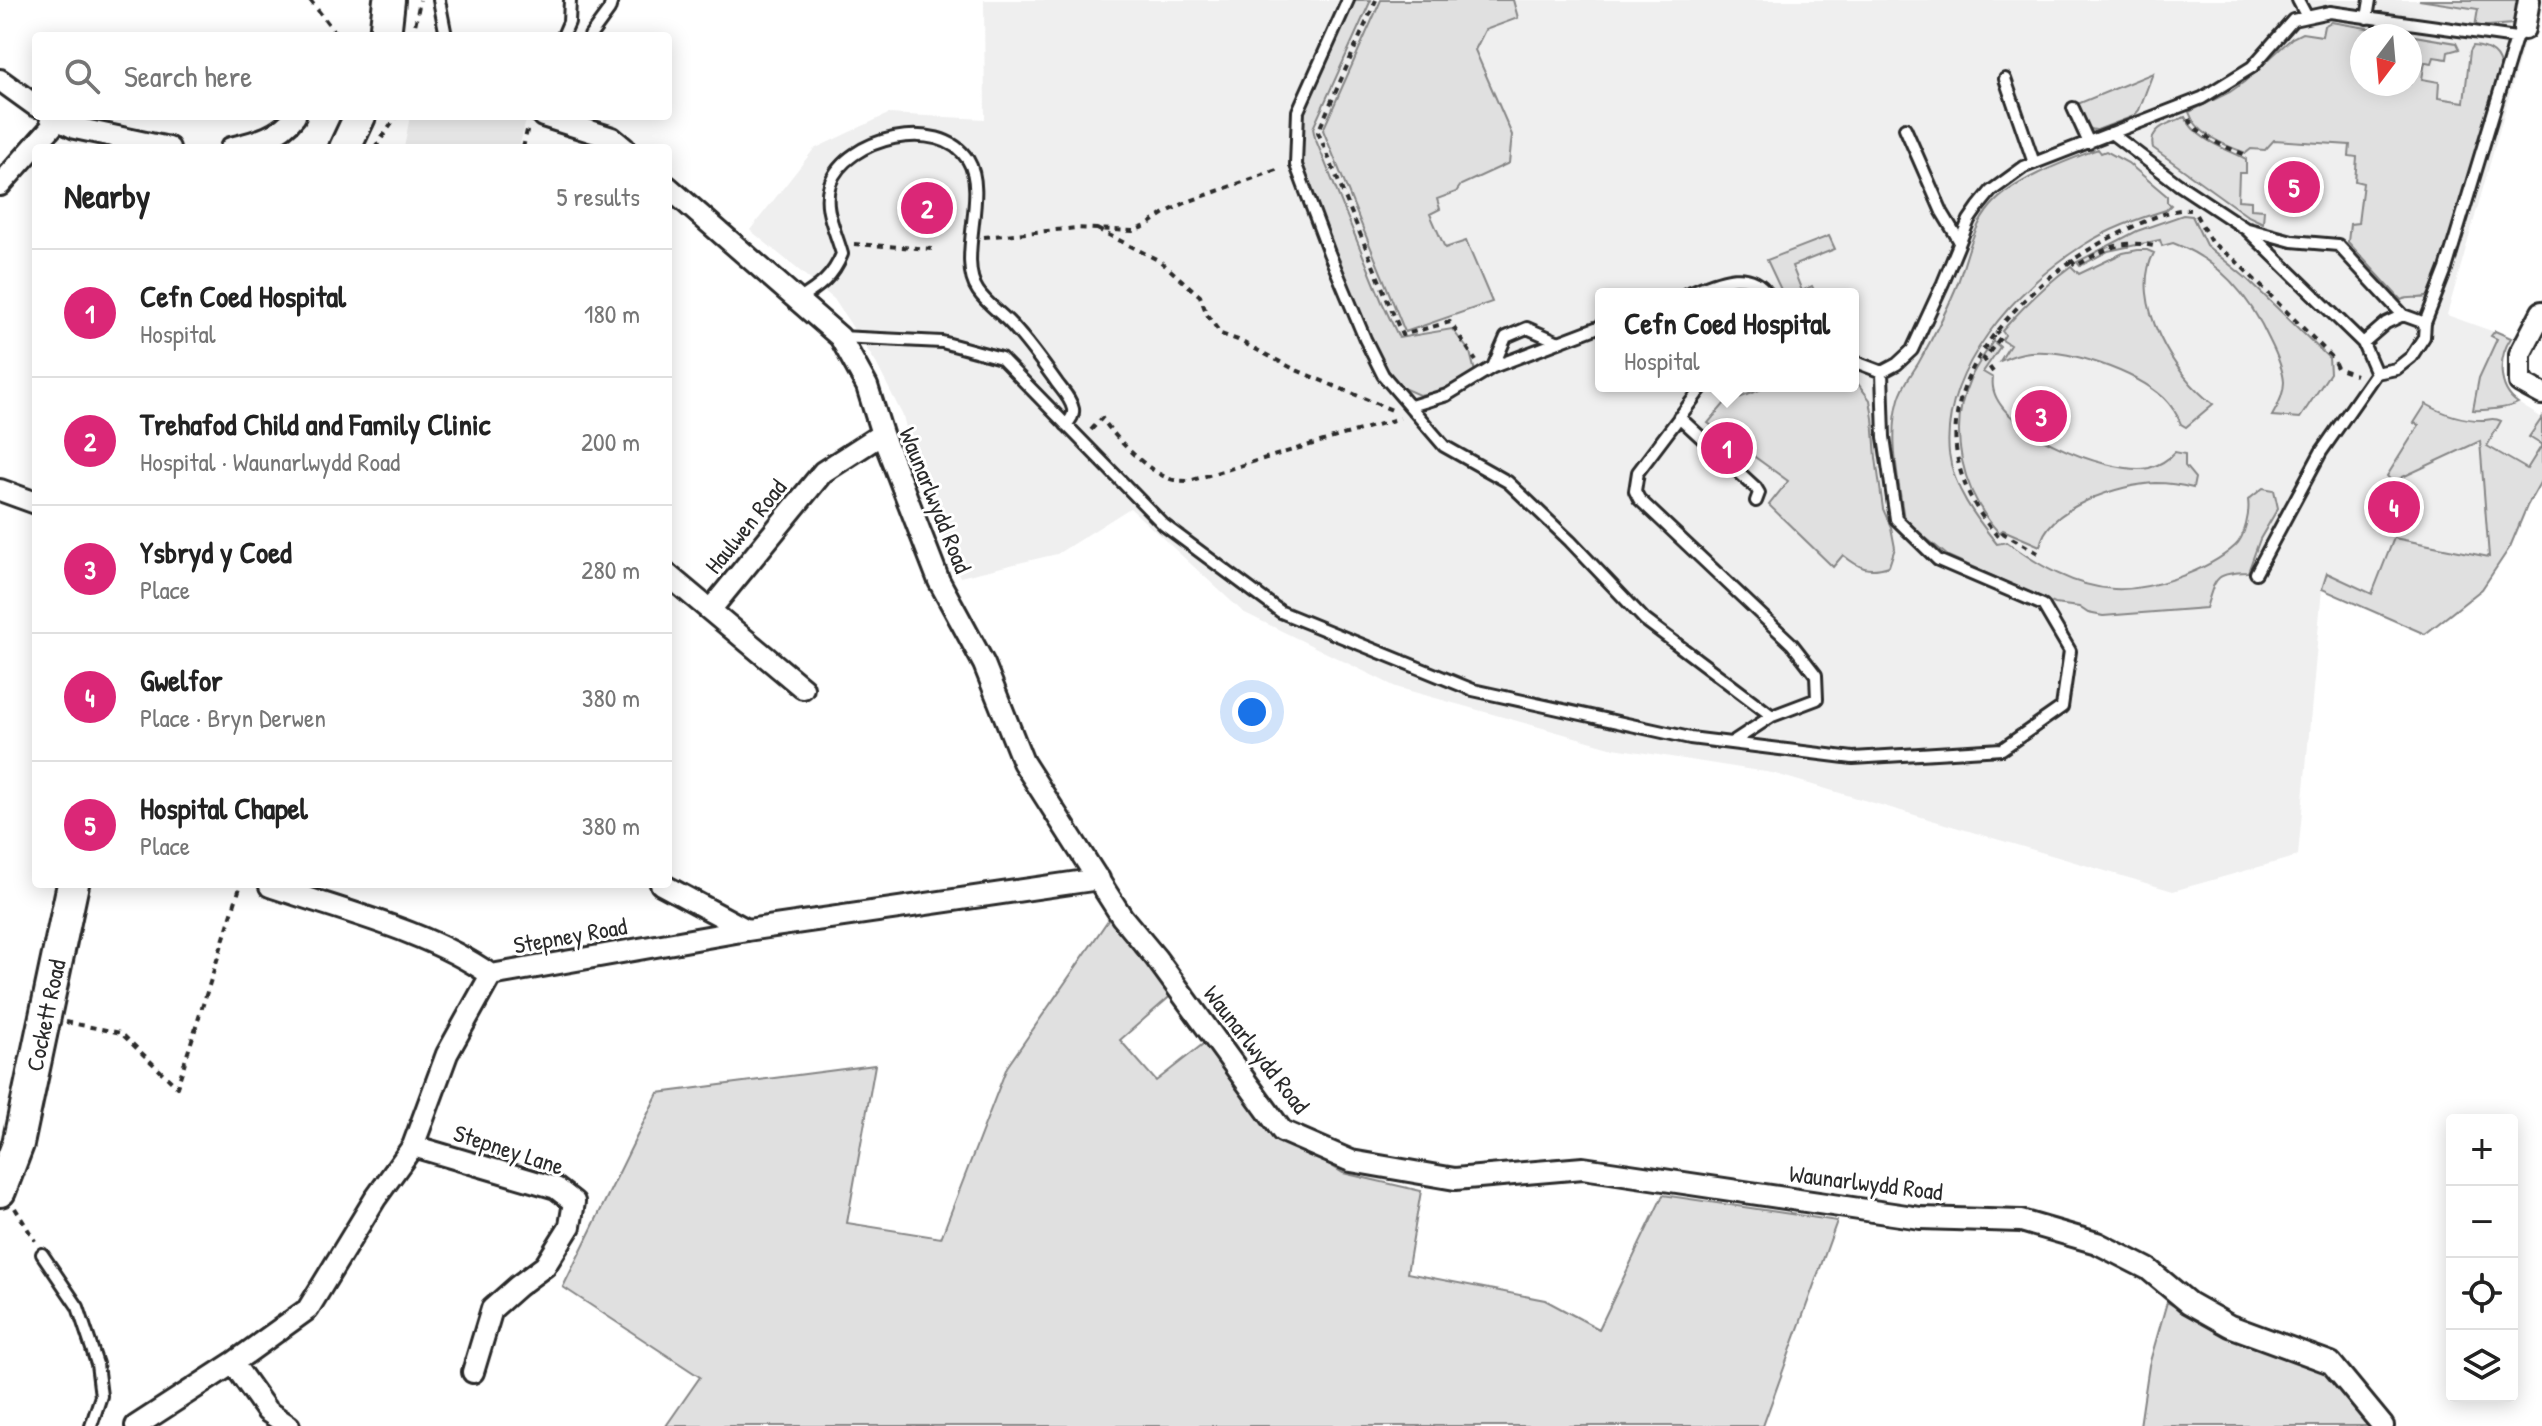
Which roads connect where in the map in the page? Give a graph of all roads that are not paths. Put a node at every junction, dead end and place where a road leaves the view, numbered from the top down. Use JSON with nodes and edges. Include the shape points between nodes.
{"nodes":[{"id":1,"x":389,"y":0,"type":"edge"},
{"id":2,"x":439,"y":0,"type":"edge"},
{"id":3,"x":570,"y":0,"type":"edge"},
{"id":4,"x":612,"y":0,"type":"edge"},
{"id":5,"x":1348,"y":0,"type":"edge"},
{"id":6,"x":2298,"y":0,"type":"edge"},
{"id":7,"x":2370,"y":0,"type":"edge"},
{"id":8,"x":2529,"y":0,"type":"edge"},
{"id":9,"x":2307,"y":17,"type":"junction"},
{"id":10,"x":2367,"y":18,"type":"junction"},
{"id":11,"x":385,"y":32,"type":"edge"},
{"id":12,"x":445,"y":32,"type":"edge"},
{"id":13,"x":565,"y":32,"type":"edge"},
{"id":14,"x":593,"y":32,"type":"edge"},
{"id":15,"x":2520,"y":33,"type":"junction"},
{"id":16,"x":2005,"y":79,"type":"dead end"},
{"id":17,"x":0,"y":80,"type":"edge"},
{"id":18,"x":32,"y":103,"type":"edge"},
{"id":19,"x":2073,"y":108,"type":"dead end"},
{"id":20,"x":51,"y":120,"type":"edge"},
{"id":21,"x":59,"y":120,"type":"edge"},
{"id":22,"x":292,"y":120,"type":"edge"},
{"id":23,"x":358,"y":120,"type":"edge"},
{"id":24,"x":556,"y":120,"type":"edge"},
{"id":25,"x":1905,"y":128,"type":"dead end"},
{"id":26,"x":2111,"y":133,"type":"junction"},
{"id":27,"x":2089,"y":143,"type":"junction"},
{"id":28,"x":32,"y":144,"type":"edge"},
{"id":29,"x":148,"y":144,"type":"edge"},
{"id":30,"x":262,"y":144,"type":"edge"},
{"id":31,"x":347,"y":144,"type":"edge"},
{"id":32,"x":619,"y":144,"type":"edge"},
{"id":33,"x":32,"y":145,"type":"edge"},
{"id":34,"x":2034,"y":163,"type":"junction"},
{"id":35,"x":0,"y":185,"type":"edge"},
{"id":36,"x":672,"y":190,"type":"edge"},
{"id":37,"x":2246,"y":229,"type":"junction"},
{"id":38,"x":1960,"y":242,"type":"junction"},
{"id":39,"x":1702,"y":288,"type":"edge"},
{"id":40,"x":1764,"y":288,"type":"edge"},
{"id":41,"x":798,"y":300,"type":"junction"},
{"id":42,"x":2542,"y":312,"type":"edge"},
{"id":43,"x":2403,"y":315,"type":"junction"},
{"id":44,"x":2425,"y":323,"type":"junction"},
{"id":45,"x":1595,"y":328,"type":"edge"},
{"id":46,"x":840,"y":337,"type":"junction"},
{"id":47,"x":1559,"y":342,"type":"junction"},
{"id":48,"x":2363,"y":343,"type":"junction"},
{"id":49,"x":1859,"y":363,"type":"edge"},
{"id":50,"x":1488,"y":370,"type":"junction"},
{"id":51,"x":1882,"y":372,"type":"junction"},
{"id":52,"x":2376,"y":373,"type":"junction"},
{"id":53,"x":1698,"y":392,"type":"edge"},
{"id":54,"x":2542,"y":394,"type":"edge"},
{"id":55,"x":1411,"y":406,"type":"junction"},
{"id":56,"x":1679,"y":417,"type":"junction"},
{"id":57,"x":1066,"y":425,"type":"junction"},
{"id":58,"x":882,"y":434,"type":"junction"},
{"id":59,"x":0,"y":490,"type":"edge"},
{"id":60,"x":1756,"y":501,"type":"dead end"},
{"id":61,"x":32,"y":502,"type":"edge"},
{"id":62,"x":2256,"y":573,"type":"dead end"},
{"id":63,"x":672,"y":578,"type":"edge"},
{"id":64,"x":711,"y":609,"type":"junction"},
{"id":65,"x":803,"y":688,"type":"dead end"},
{"id":66,"x":1772,"y":716,"type":"junction"},
{"id":67,"x":1731,"y":743,"type":"junction"},
{"id":68,"x":1099,"y":879,"type":"junction"},
{"id":69,"x":72,"y":888,"type":"edge"},
{"id":70,"x":276,"y":888,"type":"edge"},
{"id":71,"x":668,"y":888,"type":"edge"},
{"id":72,"x":747,"y":930,"type":"junction"},
{"id":73,"x":491,"y":975,"type":"junction"},
{"id":74,"x":413,"y":1146,"type":"junction"},
{"id":75,"x":1,"y":1188,"type":"edge"},
{"id":76,"x":42,"y":1254,"type":"road end"},
{"id":77,"x":233,"y":1363,"type":"junction"},
{"id":78,"x":473,"y":1372,"type":"dead end"},
{"id":79,"x":91,"y":1426,"type":"edge"},
{"id":80,"x":136,"y":1426,"type":"edge"},
{"id":81,"x":289,"y":1426,"type":"edge"},
{"id":82,"x":2383,"y":1426,"type":"edge"}],
"edges":[{"from":1,"to":11,"type":"main road"},
{"from":2,"to":12,"type":"lane"},
{"from":3,"to":13,"type":"lane"},
{"from":4,"to":14,"type":"lane"},
{"from":5,"to":55,"type":"lane","via":[[1298,111],[1296,165],[1365,339],[1383,375]]},
{"from":6,"to":9,"type":"lane"},
{"from":7,"to":10,"type":"lane"},
{"from":8,"to":15,"type":"street"},
{"from":9,"to":10,"type":"lane","via":[[2330,12]]},
{"from":9,"to":26,"type":"lane","via":[[2293,20],[2252,67],[2202,98]]},
{"from":10,"to":15,"type":"lane"},
{"from":15,"to":44,"type":"lane"},
{"from":16,"to":34,"type":"lane"},
{"from":17,"to":18,"type":"street"},
{"from":19,"to":27,"type":"lane"},
{"from":20,"to":28,"type":"street"},
{"from":21,"to":29,"type":"street"},
{"from":22,"to":30,"type":"street"},
{"from":23,"to":31,"type":"main road"},
{"from":24,"to":32,"type":"street"},
{"from":25,"to":38,"type":"lane"},
{"from":26,"to":27,"type":"lane"},
{"from":26,"to":37,"type":"lane"},
{"from":27,"to":34,"type":"lane"},
{"from":33,"to":35,"type":"street"},
{"from":34,"to":38,"type":"lane","via":[[1991,191]]},
{"from":36,"to":41,"type":"street","name":"Waunarlwydd Road"},
{"from":37,"to":43,"type":"lane","via":[[2338,245]]},
{"from":37,"to":48,"type":"lane"},
{"from":38,"to":51,"type":"lane","via":[[1912,350]]},
{"from":39,"to":40,"type":"lane","via":[[1744,278]]},
{"from":41,"to":46,"type":"street","name":"Waunarlwydd Road"},
{"from":41,"to":57,"type":"lane","via":[[826,281],[842,254],[828,204],[839,166],[863,149],[898,137],[943,140],[968,160],[975,179],[970,274],[977,290],[1036,352],[1068,398],[1073,410]]},
{"from":42,"to":54,"type":"street","via":[[2520,354],[2520,382]]},
{"from":43,"to":44,"type":"lane"},
{"from":43,"to":48,"type":"lane"},
{"from":44,"to":52,"type":"lane","via":[[2424,337],[2411,357],[2396,369]]},
{"from":45,"to":47,"type":"lane"},
{"from":46,"to":57,"type":"lane","via":[[942,342],[1001,358]]},
{"from":46,"to":58,"type":"street","name":"Waunarlwydd Road","via":[[867,386]]},
{"from":47,"to":50,"type":"lane"},
{"from":47,"to":50,"type":"lane","via":[[1527,328],[1506,337]]},
{"from":48,"to":52,"type":"lane"},
{"from":49,"to":51,"type":"lane"},
{"from":50,"to":55,"type":"lane","via":[[1447,395]]},
{"from":51,"to":67,"type":"lane","via":[[1884,437],[1896,519],[1938,560],[2043,605],[2070,651],[2062,707],[2002,749],[1853,758]]},
{"from":52,"to":62,"type":"lane","via":[[2321,452]]},
{"from":53,"to":56,"type":"lane"},
{"from":55,"to":66,"type":"lane","via":[[1444,446],[1508,482],[1645,620]]},
{"from":56,"to":60,"type":"lane","via":[[1756,488]]},
{"from":56,"to":66,"type":"lane","via":[[1638,472],[1635,491],[1792,644],[1816,675],[1817,699]]},
{"from":57,"to":67,"type":"lane","via":[[1164,525],[1281,612],[1473,690]]},
{"from":58,"to":64,"type":"street","name":"Haulwen Road","via":[[823,472]]},
{"from":58,"to":68,"type":"street","name":"Waunarlwydd Road","via":[[939,581],[984,664],[1023,762]]},
{"from":59,"to":61,"type":"street"},
{"from":63,"to":64,"type":"street"},
{"from":64,"to":65,"type":"street","name":"Haulwen Road"},
{"from":66,"to":67,"type":"lane"},
{"from":68,"to":72,"type":"street","name":"Stepney Road"},
{"from":68,"to":82,"type":"street","name":"Waunarlwydd Road","via":[[1282,1131],[1351,1161],[1455,1179],[1583,1168],[1920,1218],[2021,1221],[2097,1243],[2148,1269],[2189,1303],[2230,1326],[2331,1363]]},
{"from":69,"to":75,"type":"main road","name":"Cockett Road","via":[[18,1144]]},
{"from":70,"to":73,"type":"street","via":[[411,934]]},
{"from":71,"to":72,"type":"street"},
{"from":72,"to":73,"type":"street","name":"Stepney Road"},
{"from":73,"to":74,"type":"street","name":"Stepney Road","via":[[447,1054]]},
{"from":74,"to":77,"type":"street","name":"Stepney Road","via":[[308,1309]]},
{"from":74,"to":78,"type":"street","name":"Stepney Lane","via":[[556,1188],[574,1202],[570,1226],[545,1266],[492,1309]]},
{"from":76,"to":79,"type":"lane","via":[[78,1307],[97,1364],[101,1396]]},
{"from":77,"to":80,"type":"street","name":"Stepney Road"},
{"from":77,"to":81,"type":"street","via":[[267,1411]]}]}
